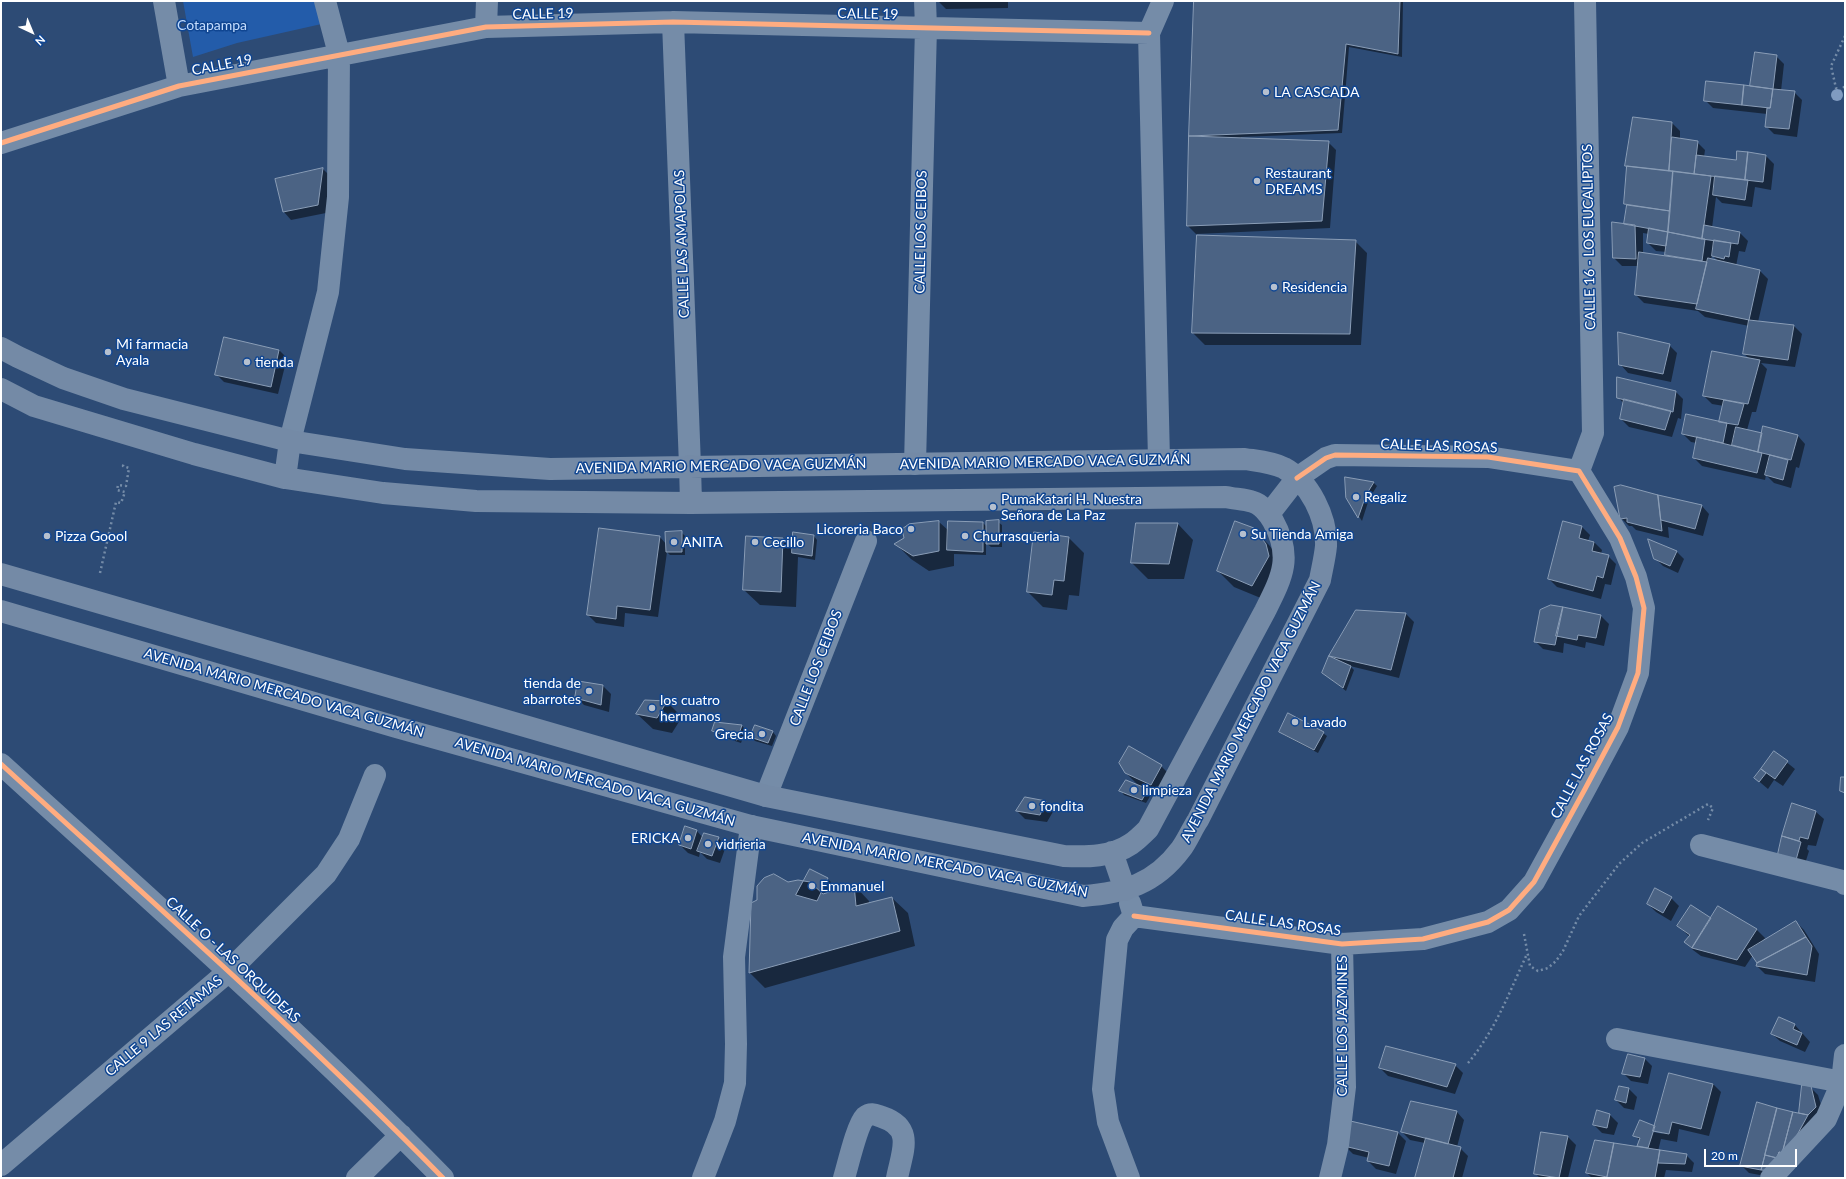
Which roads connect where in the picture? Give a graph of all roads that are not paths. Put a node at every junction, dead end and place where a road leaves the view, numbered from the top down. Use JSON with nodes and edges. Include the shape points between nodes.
{"nodes":[{"id":1,"x":164,"y":1,"type":"edge"},
{"id":2,"x":325,"y":1,"type":"edge"},
{"id":3,"x":487,"y":1,"type":"edge"},
{"id":4,"x":925,"y":1,"type":"edge"},
{"id":5,"x":1163,"y":1,"type":"edge"},
{"id":6,"x":1585,"y":1,"type":"edge"},
{"id":7,"x":674,"y":22,"type":"junction"},
{"id":8,"x":486,"y":27,"type":"junction"},
{"id":9,"x":926,"y":27,"type":"junction"},
{"id":10,"x":1149,"y":33,"type":"junction"},
{"id":11,"x":339,"y":54,"type":"junction"},
{"id":12,"x":179,"y":86,"type":"junction"},
{"id":13,"x":1,"y":143,"type":"edge"},
{"id":14,"x":1,"y":348,"type":"edge"},
{"id":15,"x":1,"y":389,"type":"edge"},
{"id":16,"x":290,"y":441,"type":"junction"},
{"id":17,"x":1159,"y":460,"type":"junction"},
{"id":18,"x":915,"y":464,"type":"junction"},
{"id":19,"x":690,"y":466,"type":"junction"},
{"id":20,"x":1579,"y":471,"type":"junction"},
{"id":21,"x":284,"y":478,"type":"junction"},
{"id":22,"x":1297,"y":478,"type":"junction"},
{"id":23,"x":690,"y":504,"type":"junction"},
{"id":24,"x":1269,"y":514,"type":"junction"},
{"id":25,"x":866,"y":541,"type":"dead end"},
{"id":26,"x":1,"y":574,"type":"edge"},
{"id":27,"x":1,"y":611,"type":"edge"},
{"id":28,"x":1,"y":764,"type":"edge"},
{"id":29,"x":375,"y":774,"type":"dead end"},
{"id":30,"x":766,"y":796,"type":"junction"},
{"id":31,"x":751,"y":826,"type":"junction"},
{"id":32,"x":1701,"y":845,"type":"road end"},
{"id":33,"x":1112,"y":852,"type":"junction"},
{"id":34,"x":1845,"y":884,"type":"edge"},
{"id":35,"x":1125,"y":890,"type":"junction"},
{"id":36,"x":1134,"y":916,"type":"junction"},
{"id":37,"x":1342,"y":944,"type":"junction"},
{"id":38,"x":229,"y":971,"type":"junction"},
{"id":39,"x":1617,"y":1039,"type":"dead end"},
{"id":40,"x":1845,"y":1055,"type":"edge"},
{"id":41,"x":1842,"y":1082,"type":"junction"},
{"id":42,"x":401,"y":1134,"type":"junction"},
{"id":43,"x":1,"y":1165,"type":"edge"},
{"id":44,"x":357,"y":1178,"type":"edge"},
{"id":45,"x":443,"y":1178,"type":"edge"},
{"id":46,"x":704,"y":1178,"type":"edge"},
{"id":47,"x":844,"y":1178,"type":"edge"},
{"id":48,"x":896,"y":1178,"type":"edge"},
{"id":49,"x":1130,"y":1178,"type":"edge"},
{"id":50,"x":1330,"y":1178,"type":"edge"},
{"id":51,"x":1771,"y":1178,"type":"edge"}],
"edges":[{"from":1,"to":12,"type":"street"},
{"from":2,"to":11,"type":"street"},
{"from":3,"to":8,"type":"street"},
{"from":4,"to":9,"type":"street","name":"CALLE LOS CEIBOS"},
{"from":5,"to":10,"type":"street"},
{"from":6,"to":20,"type":"street","name":"CALLE 16 - LOS EUCALIPTOS","via":[[1593,433]]},
{"from":7,"to":8,"type":"street","name":"CALLE 19"},
{"from":7,"to":9,"type":"street","name":"CALLE 19"},
{"from":7,"to":19,"type":"street","name":"CALLE LAS AMAPOLAS"},
{"from":8,"to":11,"type":"street","name":"CALLE 19"},
{"from":9,"to":10,"type":"street","name":"CALLE 19"},
{"from":9,"to":18,"type":"street","name":"CALLE LOS CEIBOS"},
{"from":10,"to":17,"type":"street"},
{"from":11,"to":12,"type":"street","name":"CALLE 19"},
{"from":11,"to":16,"type":"street","via":[[338,197],[328,292]]},
{"from":12,"to":13,"type":"street","name":"CALLE 19"},
{"from":14,"to":16,"type":"main road","name":"AVENIDA MARIO MERCADO VACA GUZMÁN","via":[[64,378],[124,399]]},
{"from":15,"to":21,"type":"main road","via":[[34,406]]},
{"from":16,"to":19,"type":"main road","name":"AVENIDA MARIO MERCADO VACA GUZMÁN","via":[[405,459],[542,468]]},
{"from":16,"to":21,"type":"main road"},
{"from":17,"to":18,"type":"main road","name":"AVENIDA MARIO MERCADO VACA GUZMÁN"},
{"from":17,"to":22,"type":"main road","name":"AVENIDA MARIO MERCADO VACA GUZMÁN","via":[[1245,459],[1274,464]]},
{"from":18,"to":19,"type":"main road","name":"AVENIDA MARIO MERCADO VACA GUZMÁN"},
{"from":19,"to":23,"type":"main road"},
{"from":20,"to":22,"type":"street","name":"CALLE LAS ROSAS","via":[[1488,457],[1335,455],[1326,458]]},
{"from":20,"to":37,"type":"street","name":"CALLE LAS ROSAS","via":[[1620,538],[1636,577],[1644,608],[1638,673],[1618,727],[1534,882],[1510,910],[1488,922],[1437,936]]},
{"from":21,"to":23,"type":"main road","via":[[383,493],[476,501]]},
{"from":22,"to":24,"type":"main road"},
{"from":22,"to":35,"type":"main road","name":"AVENIDA MARIO MERCADO VACA GUZMÁN","via":[[1315,500],[1324,525],[1326,546],[1320,580],[1181,849],[1146,881]]},
{"from":23,"to":24,"type":"main road","via":[[1226,497],[1255,502]]},
{"from":24,"to":33,"type":"main road","via":[[1279,532],[1284,551],[1282,578],[1148,830],[1131,844]]},
{"from":25,"to":30,"type":"street","name":"CALLE LOS CEIBOS"},
{"from":26,"to":30,"type":"main road"},
{"from":27,"to":31,"type":"main road","name":"AVENIDA MARIO MERCADO VACA GUZMÁN","via":[[396,727]]},
{"from":28,"to":38,"type":"street","name":"CALLE O - LAS ORQUIDEAS"},
{"from":29,"to":38,"type":"street","name":"CALLE 9 LAS RETAMAS","via":[[349,839],[326,874]]},
{"from":30,"to":31,"type":"main road"},
{"from":30,"to":33,"type":"main road","via":[[1064,856],[1087,857]]},
{"from":31,"to":35,"type":"main road","name":"AVENIDA MARIO MERCADO VACA GUZMÁN","via":[[1083,896]]},
{"from":31,"to":46,"type":"street","via":[[734,957],[735,1084],[725,1121]]},
{"from":32,"to":34,"type":"street","via":[[1842,881]]},
{"from":33,"to":35,"type":"main road"},
{"from":35,"to":36,"type":"street"},
{"from":36,"to":37,"type":"street","name":"CALLE LAS ROSAS"},
{"from":36,"to":49,"type":"street","via":[[1123,928],[1117,940],[1102,1089],[1108,1122]]},
{"from":37,"to":50,"type":"street","name":"CALLE LOS JAZMINES","via":[[1345,1086],[1338,1145]]},
{"from":38,"to":42,"type":"street","name":"CALLE O - LAS ORQUIDEAS"},
{"from":38,"to":43,"type":"street","name":"CALLE 9 LAS RETAMAS"},
{"from":39,"to":41,"type":"street"},
{"from":40,"to":41,"type":"street"},
{"from":41,"to":51,"type":"street","via":[[1826,1119]]},
{"from":42,"to":44,"type":"street"},
{"from":42,"to":45,"type":"street","name":"CALLE O - LAS ORQUIDEAS"},
{"from":47,"to":48,"type":"street","via":[[860,1125],[866,1116],[874,1114],[893,1120],[902,1128],[905,1138]]}]}
